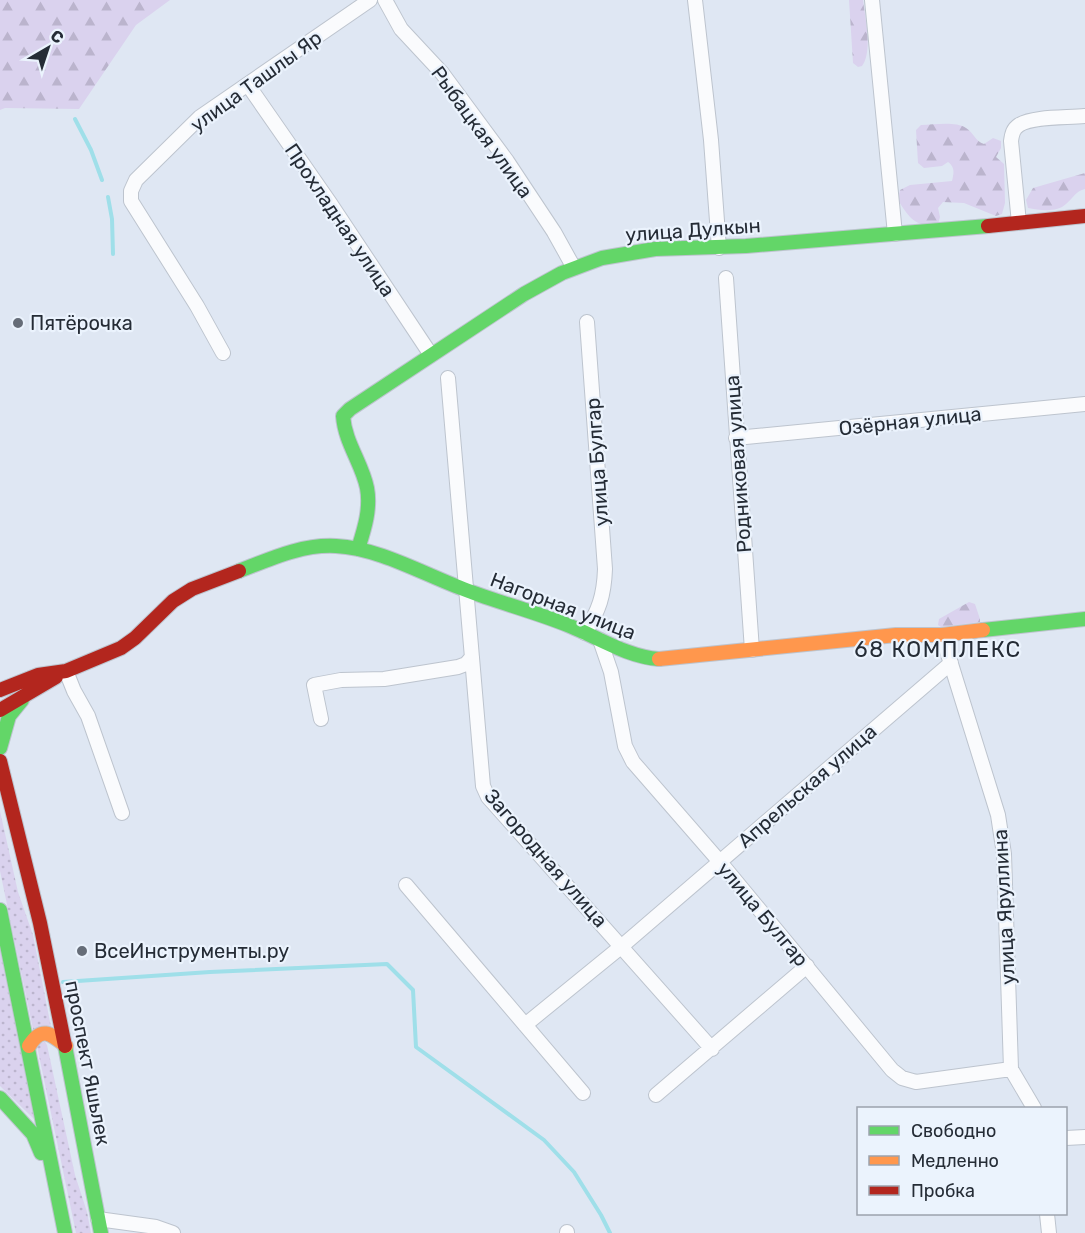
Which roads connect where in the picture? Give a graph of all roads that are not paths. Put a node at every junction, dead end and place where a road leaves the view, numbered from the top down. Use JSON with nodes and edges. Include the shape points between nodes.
{"nodes":[{"id":1,"x":370,"y":0,"type":"edge"},
{"id":2,"x":385,"y":0,"type":"edge"},
{"id":3,"x":695,"y":0,"type":"edge"},
{"id":4,"x":872,"y":0,"type":"edge"},
{"id":5,"x":248,"y":85,"type":"junction"},
{"id":6,"x":1085,"y":116,"type":"edge"},
{"id":7,"x":1085,"y":216,"type":"edge"},
{"id":8,"x":1019,"y":223,"type":"junction"},
{"id":9,"x":894,"y":234,"type":"junction"},
{"id":10,"x":719,"y":248,"type":"junction"},
{"id":11,"x":574,"y":268,"type":"junction"},
{"id":12,"x":726,"y":278,"type":"dead end"},
{"id":13,"x":587,"y":322,"type":"dead end"},
{"id":14,"x":223,"y":353,"type":"dead end"},
{"id":15,"x":431,"y":355,"type":"junction"},
{"id":16,"x":448,"y":378,"type":"dead end"},
{"id":17,"x":1085,"y":404,"type":"edge"},
{"id":18,"x":736,"y":438,"type":"junction"},
{"id":19,"x":358,"y":549,"type":"junction"},
{"id":20,"x":467,"y":591,"type":"junction"},
{"id":21,"x":1085,"y":619,"type":"edge"},
{"id":22,"x":585,"y":633,"type":"junction"},
{"id":23,"x":942,"y":635,"type":"junction"},
{"id":24,"x":600,"y":640,"type":"junction"},
{"id":25,"x":752,"y":650,"type":"junction"},
{"id":26,"x":472,"y":657,"type":"junction"},
{"id":27,"x":951,"y":663,"type":"junction"},
{"id":28,"x":66,"y":671,"type":"junction"},
{"id":29,"x":0,"y":675,"type":"edge"},
{"id":30,"x":32,"y":684,"type":"junction"},
{"id":31,"x":0,"y":690,"type":"edge"},
{"id":32,"x":0,"y":710,"type":"edge"},
{"id":33,"x":321,"y":720,"type":"dead end"},
{"id":34,"x":0,"y":748,"type":"edge"},
{"id":35,"x":0,"y":761,"type":"edge"},
{"id":36,"x":122,"y":813,"type":"dead end"},
{"id":37,"x":720,"y":862,"type":"junction"},
{"id":38,"x":406,"y":885,"type":"dead end"},
{"id":39,"x":0,"y":910,"type":"edge"},
{"id":40,"x":622,"y":946,"type":"junction"},
{"id":41,"x":807,"y":966,"type":"junction"},
{"id":42,"x":525,"y":1026,"type":"junction"},
{"id":43,"x":29,"y":1046,"type":"junction"},
{"id":44,"x":66,"y":1046,"type":"junction"},
{"id":45,"x":712,"y":1049,"type":"junction"},
{"id":46,"x":1011,"y":1070,"type":"junction"},
{"id":47,"x":583,"y":1093,"type":"dead end"},
{"id":48,"x":656,"y":1095,"type":"dead end"},
{"id":49,"x":0,"y":1098,"type":"edge"},
{"id":50,"x":1033,"y":1107,"type":"edge"},
{"id":51,"x":1085,"y":1137,"type":"edge"},
{"id":52,"x":1067,"y":1138,"type":"edge"},
{"id":53,"x":54,"y":1183,"type":"junction"},
{"id":54,"x":1047,"y":1215,"type":"edge"},
{"id":55,"x":100,"y":1226,"type":"edge"},
{"id":56,"x":65,"y":1233,"type":"edge"},
{"id":57,"x":172,"y":1233,"type":"edge"},
{"id":58,"x":1049,"y":1233,"type":"edge"}],
"edges":[{"from":1,"to":5,"type":"street","name":"улица Ташлы Яр"},
{"from":2,"to":11,"type":"street","name":"Рыбацкая улица","via":[[401,29],[442,73],[507,161]]},
{"from":3,"to":10,"type":"street"},
{"from":4,"to":9,"type":"street"},
{"from":5,"to":14,"type":"street","name":"улица Ташлы Яр","via":[[200,117],[136,180],[130,191],[131,201]]},
{"from":5,"to":15,"type":"street","name":"Прохладная улица"},
{"from":6,"to":8,"type":"street","via":[[1028,121],[1013,131]]},
{"from":7,"to":8,"type":"street","name":"улица Дулкын"},
{"from":8,"to":9,"type":"street","name":"улица Дулкын"},
{"from":9,"to":10,"type":"street","name":"улица Дулкын"},
{"from":10,"to":11,"type":"street","name":"улица Дулкын","via":[[628,252]]},
{"from":11,"to":15,"type":"street","name":"улица Дулкын","via":[[499,309]]},
{"from":12,"to":18,"type":"street","name":"Родниковая улица"},
{"from":13,"to":22,"type":"street","name":"улица Булгар","via":[[605,569],[599,610]]},
{"from":15,"to":19,"type":"street","name":"улица Дулкын","via":[[343,416],[368,500]]},
{"from":16,"to":20,"type":"street","name":"Загородная улица"},
{"from":17,"to":18,"type":"street","name":"Озёрная улица"},
{"from":18,"to":25,"type":"street","name":"Родниковая улица"},
{"from":19,"to":20,"type":"street","name":"Нагорная улица"},
{"from":19,"to":28,"type":"street","name":"Нагорная улица","via":[[335,546],[295,550],[192,589],[121,648]]},
{"from":20,"to":22,"type":"street","name":"Нагорная улица"},
{"from":20,"to":26,"type":"street","name":"Загородная улица"},
{"from":21,"to":23,"type":"street","name":"Нагорная улица"},
{"from":22,"to":24,"type":"street","name":"Нагорная улица"},
{"from":23,"to":25,"type":"street","name":"Нагорная улица","via":[[896,635]]},
{"from":23,"to":27,"type":"street","name":"улица Яруллина"},
{"from":24,"to":25,"type":"street","name":"Нагорная улица","via":[[643,658],[665,660]]},
{"from":24,"to":37,"type":"street","name":"улица Булгар","via":[[611,672],[625,746],[633,762]]},
{"from":26,"to":33,"type":"street","via":[[458,667],[314,685]]},
{"from":26,"to":40,"type":"street","name":"Загородная улица","via":[[483,786],[488,797]]},
{"from":27,"to":37,"type":"street","name":"Апрельская улица"},
{"from":27,"to":46,"type":"street","name":"улица Яруллина","via":[[998,815],[1004,854]]},
{"from":28,"to":30,"type":"street","name":"Нагорная улица"},
{"from":28,"to":36,"type":"street","via":[[88,716]]},
{"from":29,"to":30,"type":"street"},
{"from":30,"to":31,"type":"street"},
{"from":30,"to":32,"type":"street"},
{"from":30,"to":34,"type":"street","via":[[9,716]]},
{"from":35,"to":44,"type":"street","name":"проспект Яшьлек"},
{"from":37,"to":40,"type":"street","name":"Апрельская улица"},
{"from":37,"to":41,"type":"street","name":"улица Булгар"},
{"from":38,"to":42,"type":"street"},
{"from":39,"to":43,"type":"street"},
{"from":40,"to":42,"type":"street","name":"Апрельская улица"},
{"from":40,"to":45,"type":"street","name":"Загородная улица"},
{"from":41,"to":45,"type":"street"},
{"from":41,"to":46,"type":"street","name":"улица Булгар","via":[[902,1078],[916,1082]]},
{"from":42,"to":47,"type":"street"},
{"from":43,"to":44,"type":"street","via":[[41,1033],[51,1034]]},
{"from":43,"to":53,"type":"street"},
{"from":44,"to":55,"type":"street","name":"проспект Яшьлек"},
{"from":45,"to":48,"type":"street"},
{"from":46,"to":50,"type":"street","name":"улица Яруллина"},
{"from":49,"to":53,"type":"street","via":[[33,1134]]},
{"from":51,"to":52,"type":"street"},
{"from":53,"to":56,"type":"street"},
{"from":54,"to":58,"type":"street"},
{"from":55,"to":57,"type":"street","via":[[156,1227]]}]}
